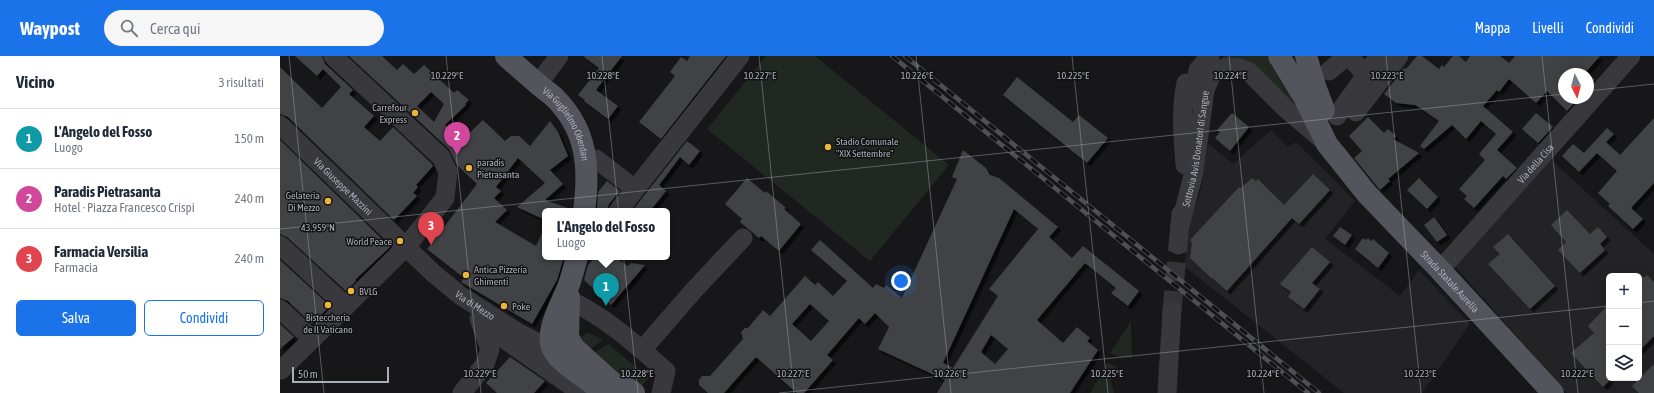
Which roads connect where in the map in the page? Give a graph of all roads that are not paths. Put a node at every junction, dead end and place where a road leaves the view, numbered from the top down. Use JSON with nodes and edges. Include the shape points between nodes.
{"nodes":[{"id":1,"x":333,"y":56,"type":"edge"},
{"id":2,"x":506,"y":56,"type":"edge"},
{"id":3,"x":559,"y":56,"type":"edge"},
{"id":4,"x":740,"y":56,"type":"edge"},
{"id":5,"x":1191,"y":56,"type":"edge"},
{"id":6,"x":1197,"y":56,"type":"edge"},
{"id":7,"x":1210,"y":56,"type":"edge"},
{"id":8,"x":1279,"y":56,"type":"edge"},
{"id":9,"x":1306,"y":56,"type":"edge"},
{"id":10,"x":1348,"y":56,"type":"edge"},
{"id":11,"x":1379,"y":56,"type":"edge"},
{"id":12,"x":1399,"y":56,"type":"edge"},
{"id":13,"x":1631,"y":56,"type":"edge"},
{"id":14,"x":1328,"y":71,"type":"dead end"},
{"id":15,"x":1366,"y":74,"type":"junction"},
{"id":16,"x":1187,"y":76,"type":"junction"},
{"id":17,"x":538,"y":84,"type":"junction"},
{"id":18,"x":1356,"y":112,"type":"dead end"},
{"id":19,"x":1337,"y":116,"type":"dead end"},
{"id":20,"x":280,"y":125,"type":"edge"},
{"id":21,"x":1327,"y":144,"type":"junction"},
{"id":22,"x":593,"y":160,"type":"junction"},
{"id":23,"x":1185,"y":165,"type":"junction"},
{"id":24,"x":1347,"y":169,"type":"junction"},
{"id":25,"x":635,"y":189,"type":"junction"},
{"id":26,"x":584,"y":208,"type":"edge"},
{"id":27,"x":620,"y":208,"type":"edge"},
{"id":28,"x":1180,"y":226,"type":"junction"},
{"id":29,"x":743,"y":238,"type":"dead end"},
{"id":30,"x":1178,"y":245,"type":"tunnel mouth"},
{"id":31,"x":280,"y":246,"type":"edge"},
{"id":32,"x":406,"y":247,"type":"junction"},
{"id":33,"x":576,"y":260,"type":"edge"},
{"id":34,"x":1440,"y":270,"type":"junction"},
{"id":35,"x":569,"y":294,"type":"junction"},
{"id":36,"x":467,"y":301,"type":"junction"},
{"id":37,"x":346,"y":306,"type":"junction"},
{"id":38,"x":280,"y":309,"type":"edge"},
{"id":39,"x":1172,"y":310,"type":"tunnel mouth"},
{"id":40,"x":479,"y":320,"type":"junction"},
{"id":41,"x":312,"y":339,"type":"junction"},
{"id":42,"x":642,"y":350,"type":"junction"},
{"id":43,"x":553,"y":351,"type":"junction"},
{"id":44,"x":281,"y":369,"type":"edge"},
{"id":45,"x":618,"y":391,"type":"edge"},
{"id":46,"x":462,"y":393,"type":"edge"},
{"id":47,"x":581,"y":393,"type":"edge"},
{"id":48,"x":661,"y":393,"type":"edge"},
{"id":49,"x":1167,"y":393,"type":"edge"},
{"id":50,"x":1553,"y":393,"type":"edge"}],
"edges":[{"from":1,"to":32,"type":"street","via":[[441,157],[448,172],[445,198]]},
{"from":2,"to":17,"type":"main road","name":"Via Guglielmo Oberdan"},
{"from":3,"to":17,"type":"street"},
{"from":4,"to":25,"type":"street"},
{"from":5,"to":16,"type":"street"},
{"from":6,"to":16,"type":"street","name":"Sottovia Avis Donatori di Sangue"},
{"from":7,"to":23,"type":"street","name":"Sottovia Avis Donatori di Sangue","via":[[1198,70]]},
{"from":8,"to":21,"type":"main road","name":"Strada Statale Aurelia","via":[[1304,97]]},
{"from":9,"to":24,"type":"main road","name":"Strada Statale Aurelia"},
{"from":10,"to":14,"type":"street"},
{"from":10,"to":15,"type":"street"},
{"from":11,"to":15,"type":"street"},
{"from":12,"to":18,"type":"street"},
{"from":13,"to":34,"type":"street","name":"Via della Cisa"},
{"from":15,"to":19,"type":"street"},
{"from":16,"to":23,"type":"street","name":"Sottovia Avis Donatori di Sangue","via":[[1183,95],[1182,131]]},
{"from":17,"to":22,"type":"main road","name":"Via Guglielmo Oberdan","via":[[555,98],[574,123]]},
{"from":20,"to":32,"type":"street","name":"Via Giuseppe Mazzini"},
{"from":21,"to":24,"type":"main road","name":"Strada Statale Aurelia"},
{"from":21,"to":28,"type":"street","name":"Sottovia Avis Donatori di Sangue","via":[[1285,108],[1249,72],[1230,67],[1212,74],[1205,90],[1194,172]]},
{"from":22,"to":25,"type":"street"},
{"from":22,"to":26,"type":"main road","name":"Via Guglielmo Oberdan"},
{"from":23,"to":28,"type":"street","name":"Sottovia Avis Donatori di Sangue"},
{"from":24,"to":34,"type":"main road","name":"Strada Statale Aurelia","via":[[1367,194]]},
{"from":25,"to":27,"type":"street"},
{"from":28,"to":30,"type":"street","name":"Sottovia Avis Donatori di Sangue"},
{"from":29,"to":42,"type":"street"},
{"from":31,"to":37,"type":"street"},
{"from":32,"to":36,"type":"street","name":"Via di Mezzo"},
{"from":32,"to":37,"type":"street"},
{"from":33,"to":35,"type":"main road"},
{"from":34,"to":50,"type":"main road","name":"Strada Statale Aurelia"},
{"from":35,"to":42,"type":"street","via":[[581,306],[608,323]]},
{"from":35,"to":43,"type":"main road","via":[[558,309],[553,326]]},
{"from":35,"to":45,"type":"main road","via":[[568,337],[574,348]]},
{"from":36,"to":40,"type":"street"},
{"from":36,"to":43,"type":"street","name":"Via di Mezzo"},
{"from":37,"to":41,"type":"street"},
{"from":38,"to":41,"type":"street"},
{"from":39,"to":49,"type":"street"},
{"from":40,"to":46,"type":"street","via":[[490,350],[485,364]]},
{"from":40,"to":47,"type":"street"},
{"from":41,"to":44,"type":"street"},
{"from":42,"to":48,"type":"street","via":[[666,371]]},
{"from":43,"to":45,"type":"main road","via":[[563,360]]}]}
